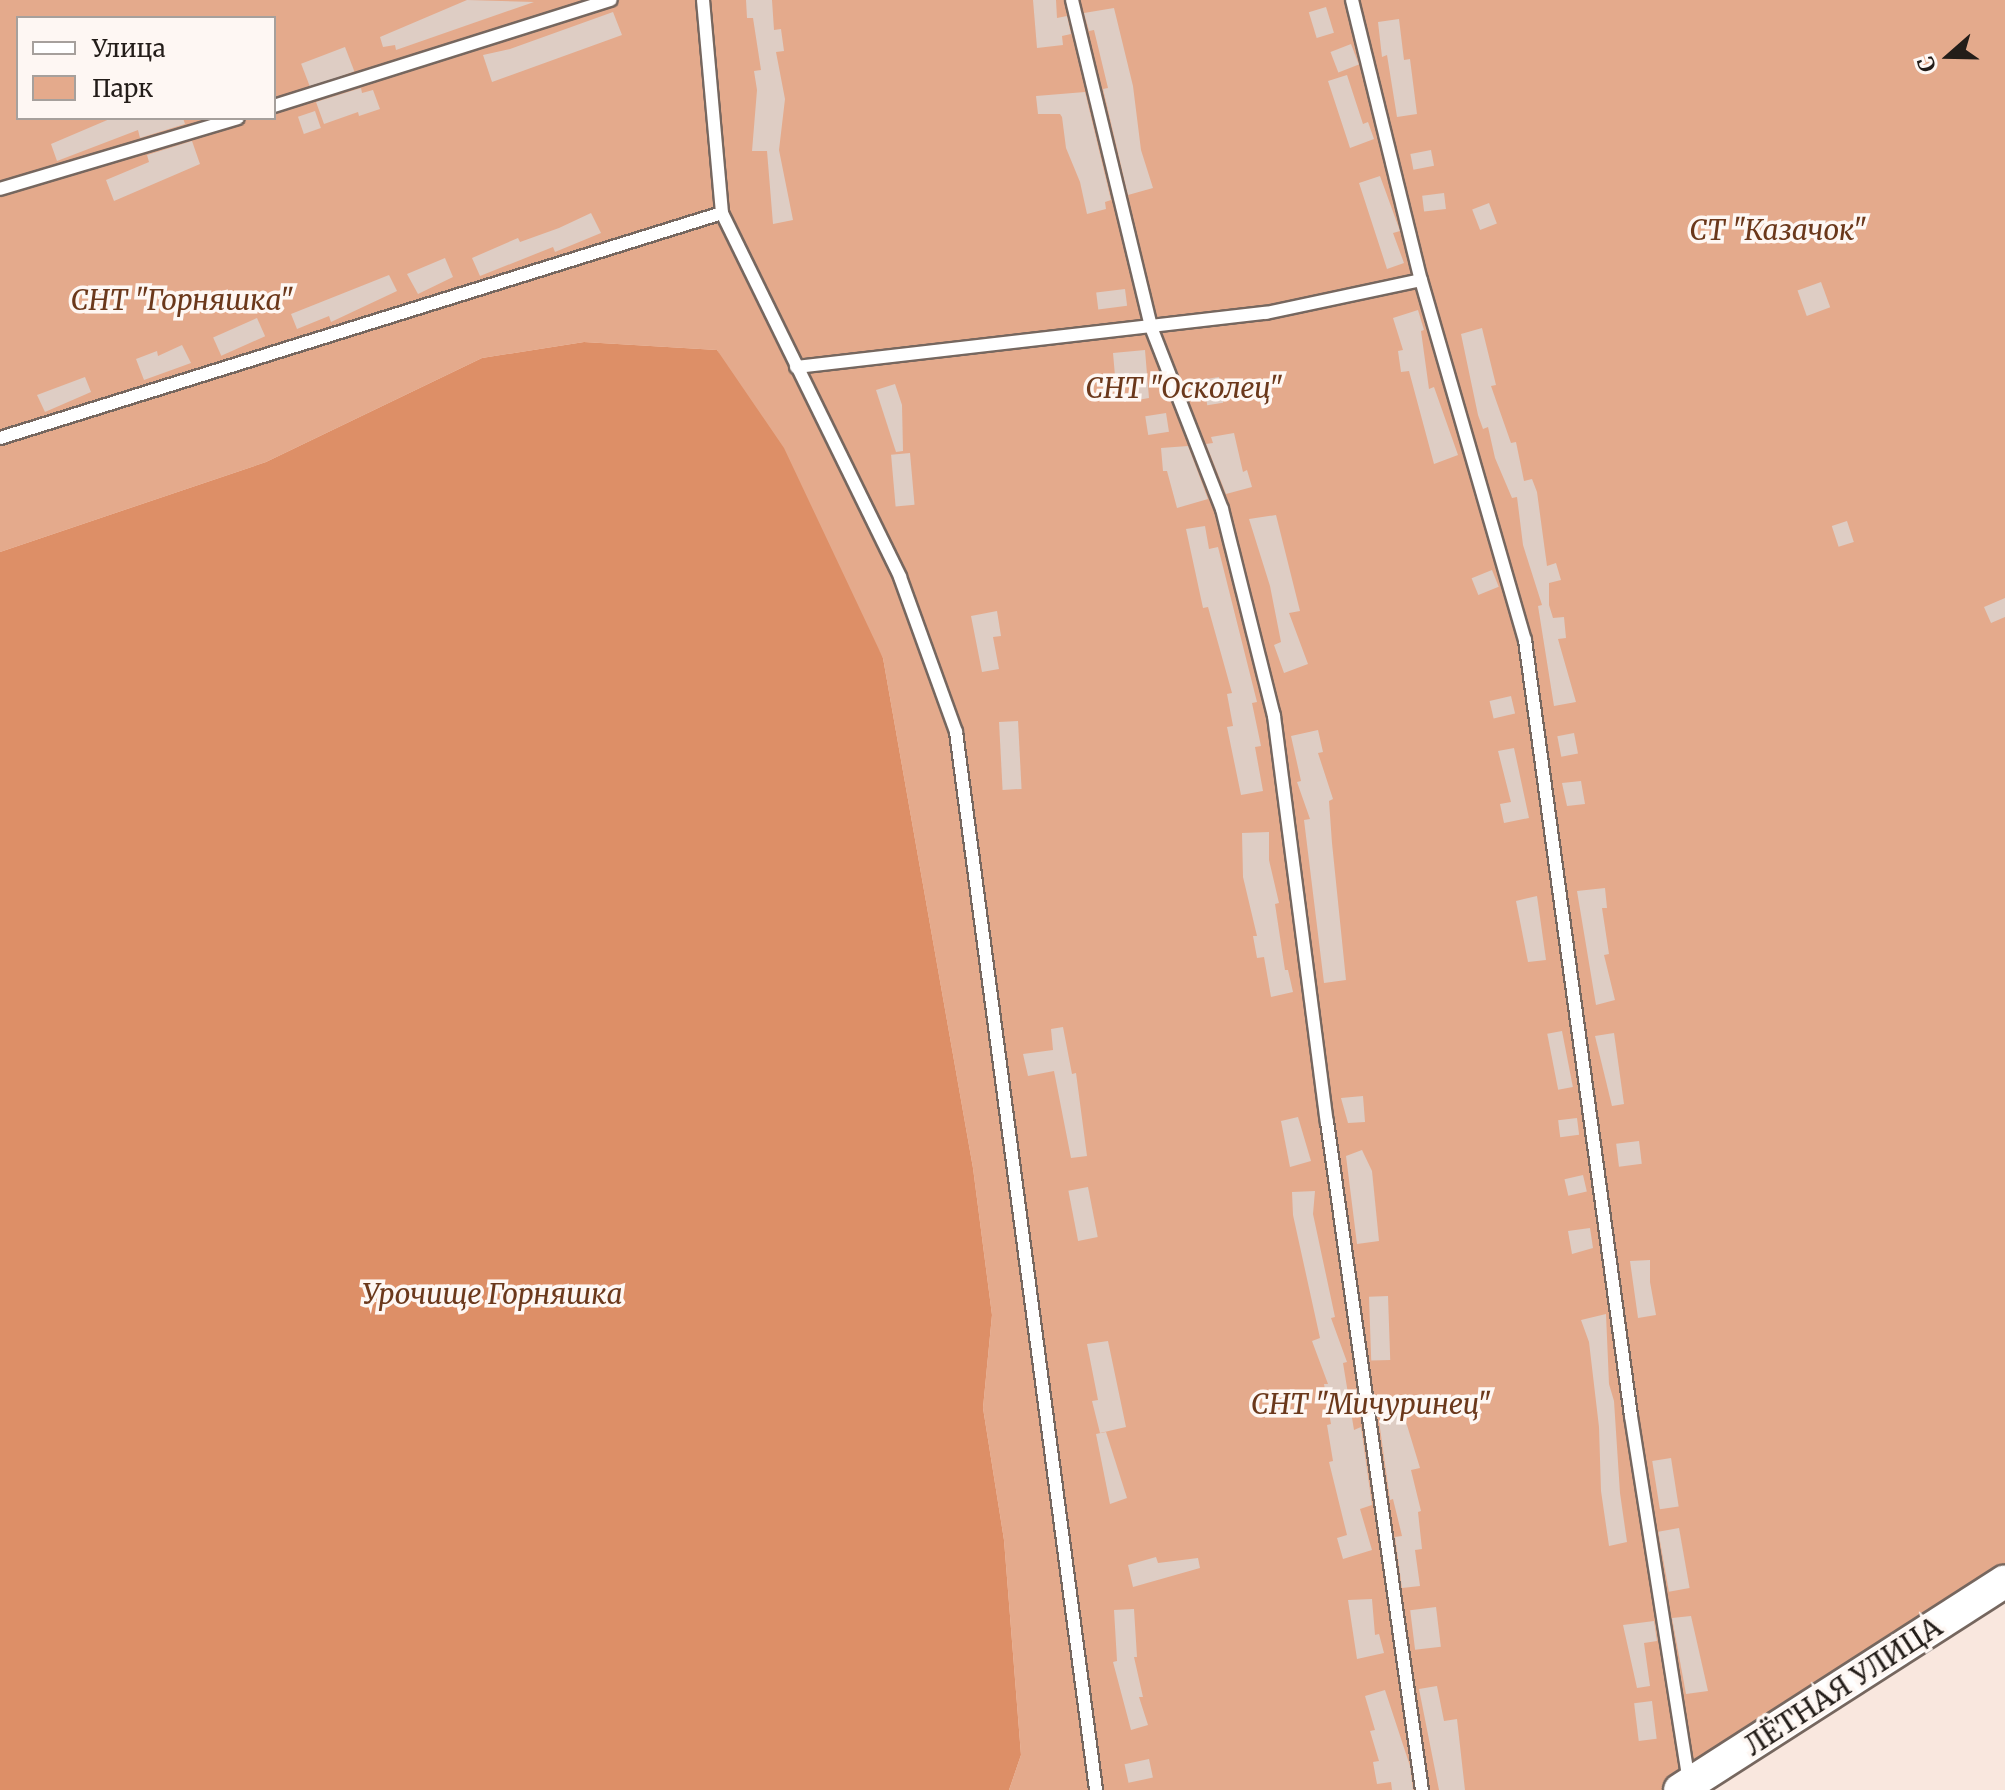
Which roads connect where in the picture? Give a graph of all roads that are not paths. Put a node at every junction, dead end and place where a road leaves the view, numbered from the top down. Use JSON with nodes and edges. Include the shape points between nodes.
{"nodes":[{"id":1,"x":611,"y":0,"type":"edge"},
{"id":2,"x":703,"y":0,"type":"edge"},
{"id":3,"x":1072,"y":0,"type":"edge"},
{"id":4,"x":1352,"y":0,"type":"edge"},
{"id":5,"x":276,"y":105,"type":"edge"},
{"id":6,"x":231,"y":120,"type":"edge"},
{"id":7,"x":0,"y":189,"type":"edge"},
{"id":8,"x":722,"y":213,"type":"junction"},
{"id":9,"x":1421,"y":280,"type":"junction"},
{"id":10,"x":1151,"y":327,"type":"junction"},
{"id":11,"x":796,"y":367,"type":"junction"},
{"id":12,"x":0,"y":438,"type":"edge"},
{"id":13,"x":2005,"y":1581,"type":"edge"},
{"id":14,"x":1685,"y":1787,"type":"edge"},
{"id":15,"x":1096,"y":1790,"type":"edge"},
{"id":16,"x":1422,"y":1790,"type":"edge"}],
"edges":[{"from":1,"to":5,"type":"lane"},
{"from":2,"to":8,"type":"lane"},
{"from":3,"to":10,"type":"lane"},
{"from":4,"to":9,"type":"lane"},
{"from":6,"to":7,"type":"lane"},
{"from":8,"to":11,"type":"lane"},
{"from":8,"to":12,"type":"lane"},
{"from":9,"to":10,"type":"lane","via":[[1266,313]]},
{"from":9,"to":14,"type":"lane","via":[[1525,640]]},
{"from":10,"to":11,"type":"lane"},
{"from":10,"to":16,"type":"lane","via":[[1222,509],[1274,716]]},
{"from":11,"to":15,"type":"lane","via":[[900,577],[956,732]]},
{"from":13,"to":14,"type":"street","name":"ЛЁТНАЯ УЛИЦА"}]}
